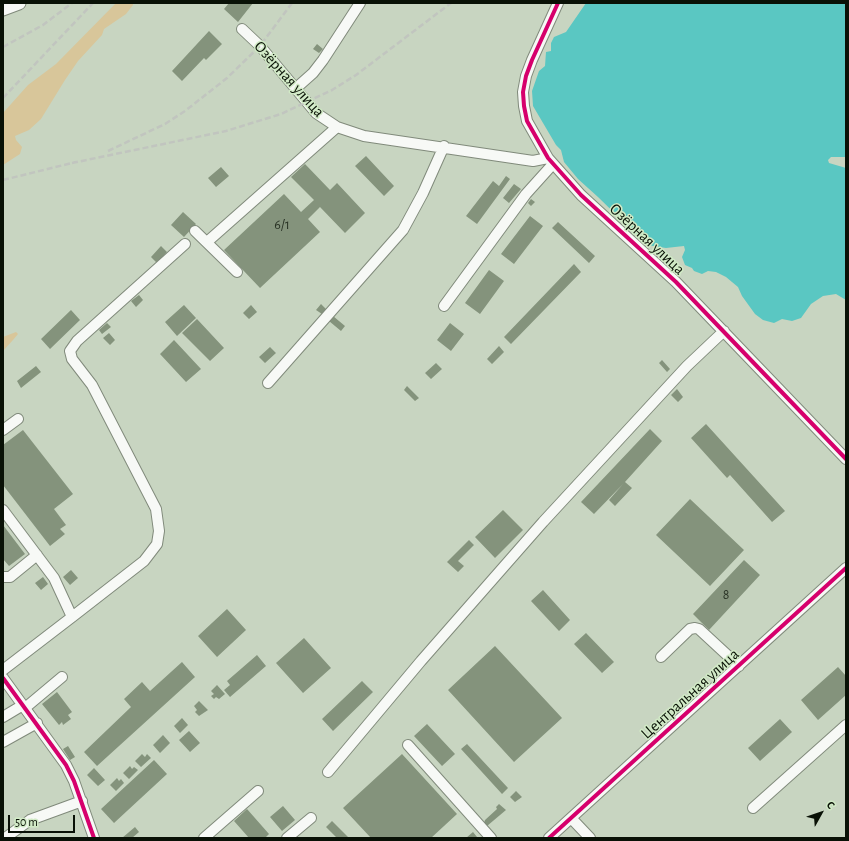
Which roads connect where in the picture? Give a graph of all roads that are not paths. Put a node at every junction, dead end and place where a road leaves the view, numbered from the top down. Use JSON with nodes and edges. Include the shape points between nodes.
{"nodes":[{"id":1,"x":19,"y":3,"type":"edge"},
{"id":2,"x":360,"y":3,"type":"edge"},
{"id":3,"x":558,"y":3,"type":"edge"},
{"id":4,"x":3,"y":10,"type":"edge"},
{"id":5,"x":242,"y":29,"type":"dead end"},
{"id":6,"x":295,"y":88,"type":"junction"},
{"id":7,"x":337,"y":127,"type":"junction"},
{"id":8,"x":444,"y":146,"type":"junction"},
{"id":9,"x":551,"y":161,"type":"junction"},
{"id":10,"x":195,"y":231,"type":"dead end"},
{"id":11,"x":206,"y":242,"type":"junction"},
{"id":12,"x":185,"y":244,"type":"dead end"},
{"id":13,"x":237,"y":272,"type":"dead end"},
{"id":14,"x":444,"y":306,"type":"dead end"},
{"id":15,"x":724,"y":331,"type":"junction"},
{"id":16,"x":268,"y":383,"type":"dead end"},
{"id":17,"x":18,"y":419,"type":"dead end"},
{"id":18,"x":3,"y":430,"type":"edge"},
{"id":19,"x":846,"y":459,"type":"edge"},
{"id":20,"x":3,"y":510,"type":"edge"},
{"id":21,"x":37,"y":556,"type":"junction"},
{"id":22,"x":846,"y":568,"type":"edge"},
{"id":23,"x":3,"y":576,"type":"edge"},
{"id":24,"x":72,"y":618,"type":"junction"},
{"id":25,"x":661,"y":657,"type":"dead end"},
{"id":26,"x":739,"y":666,"type":"junction"},
{"id":27,"x":3,"y":670,"type":"edge"},
{"id":28,"x":62,"y":677,"type":"dead end"},
{"id":29,"x":3,"y":678,"type":"edge"},
{"id":30,"x":24,"y":706,"type":"junction"},
{"id":31,"x":3,"y":717,"type":"edge"},
{"id":32,"x":37,"y":723,"type":"junction"},
{"id":33,"x":846,"y":725,"type":"edge"},
{"id":34,"x":3,"y":742,"type":"edge"},
{"id":35,"x":408,"y":745,"type":"dead end"},
{"id":36,"x":328,"y":772,"type":"dead end"},
{"id":37,"x":258,"y":791,"type":"dead end"},
{"id":38,"x":82,"y":801,"type":"junction"},
{"id":39,"x":753,"y":808,"type":"dead end"},
{"id":40,"x":311,"y":818,"type":"dead end"},
{"id":41,"x":571,"y":818,"type":"junction"},
{"id":42,"x":5,"y":838,"type":"edge"},
{"id":43,"x":94,"y":838,"type":"edge"},
{"id":44,"x":204,"y":838,"type":"edge"},
{"id":45,"x":287,"y":838,"type":"edge"},
{"id":46,"x":491,"y":838,"type":"edge"},
{"id":47,"x":549,"y":838,"type":"edge"},
{"id":48,"x":590,"y":838,"type":"edge"}],
"edges":[{"from":1,"to":4,"type":"main road"},
{"from":2,"to":6,"type":"street","via":[[314,73]]},
{"from":3,"to":9,"type":"street","name":"Озёрная улица","via":[[532,60],[523,92],[528,121]]},
{"from":5,"to":6,"type":"street","name":"Озёрная улица","via":[[260,46]]},
{"from":6,"to":7,"type":"street","name":"Озёрная улица","via":[[316,113]]},
{"from":7,"to":8,"type":"street","name":"Озёрная улица","via":[[364,136]]},
{"from":7,"to":11,"type":"street"},
{"from":8,"to":9,"type":"street","name":"Озёрная улица","via":[[532,161]]},
{"from":8,"to":16,"type":"street","via":[[403,230]]},
{"from":9,"to":14,"type":"street"},
{"from":9,"to":15,"type":"street","name":"Озёрная улица","via":[[581,195],[670,276]]},
{"from":10,"to":11,"type":"street"},
{"from":11,"to":13,"type":"street"},
{"from":12,"to":24,"type":"street","via":[[77,341],[70,351],[72,359],[92,385],[154,504],[159,522],[157,544],[144,562]]},
{"from":15,"to":19,"type":"street","name":"Озёрная улица"},
{"from":15,"to":36,"type":"street","via":[[688,366],[543,522]]},
{"from":17,"to":18,"type":"street"},
{"from":20,"to":21,"type":"street"},
{"from":21,"to":23,"type":"street","via":[[10,576]]},
{"from":21,"to":24,"type":"street","via":[[61,590]]},
{"from":22,"to":26,"type":"street","name":"Центральная улица"},
{"from":24,"to":27,"type":"street"},
{"from":25,"to":26,"type":"street","via":[[690,629],[699,628]]},
{"from":26,"to":41,"type":"street","name":"Центральная улица"},
{"from":28,"to":30,"type":"street"},
{"from":29,"to":30,"type":"street"},
{"from":30,"to":31,"type":"street"},
{"from":30,"to":32,"type":"street"},
{"from":32,"to":34,"type":"street"},
{"from":32,"to":38,"type":"street","via":[[66,765]]},
{"from":33,"to":39,"type":"street"},
{"from":35,"to":46,"type":"street"},
{"from":37,"to":44,"type":"street"},
{"from":38,"to":42,"type":"street","via":[[30,820]]},
{"from":38,"to":43,"type":"street"},
{"from":40,"to":45,"type":"street"},
{"from":41,"to":47,"type":"street","name":"Центральная улица"},
{"from":41,"to":48,"type":"street"}]}
